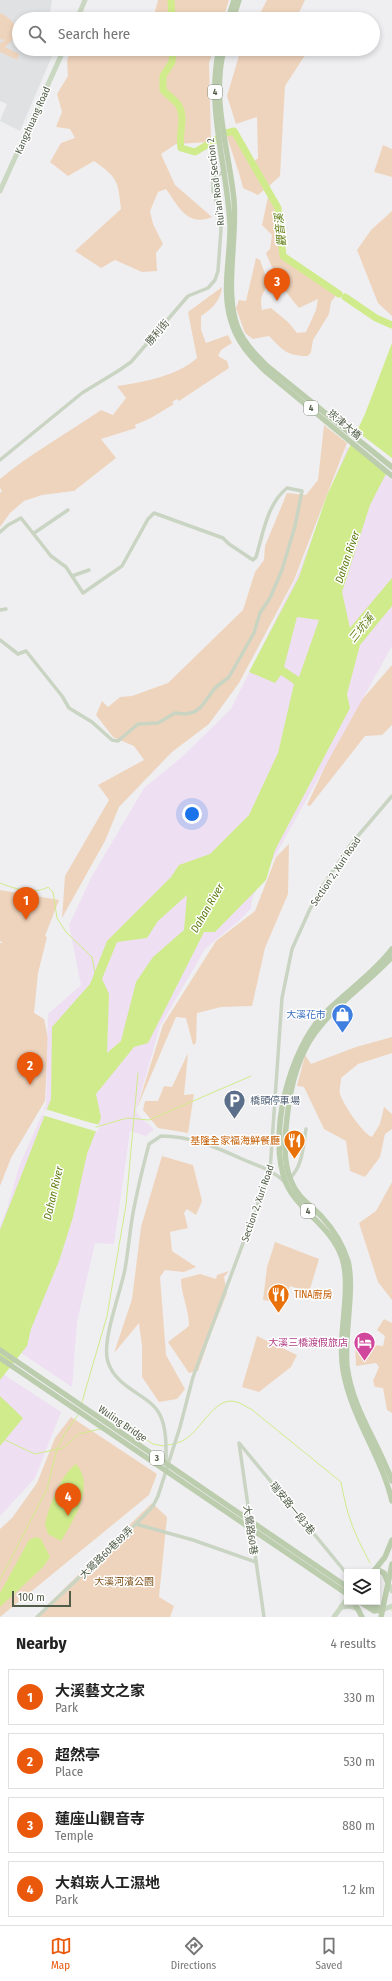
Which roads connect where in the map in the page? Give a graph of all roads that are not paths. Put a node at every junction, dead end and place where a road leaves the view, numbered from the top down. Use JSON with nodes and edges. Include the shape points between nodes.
{"nodes":[{"id":1,"x":85,"y":0,"type":"edge"},
{"id":2,"x":234,"y":0,"type":"edge"},
{"id":3,"x":239,"y":0,"type":"edge"},
{"id":4,"x":80,"y":12,"type":"edge"},
{"id":5,"x":230,"y":12,"type":"edge"},
{"id":6,"x":235,"y":12,"type":"edge"},
{"id":7,"x":61,"y":56,"type":"edge"},
{"id":8,"x":219,"y":56,"type":"edge"},
{"id":9,"x":223,"y":56,"type":"edge"},
{"id":10,"x":227,"y":169,"type":"junction"},
{"id":11,"x":0,"y":191,"type":"edge"},
{"id":12,"x":238,"y":334,"type":"junction"},
{"id":13,"x":0,"y":460,"type":"edge"},
{"id":14,"x":392,"y":467,"type":"edge"},
{"id":15,"x":392,"y":476,"type":"edge"},
{"id":16,"x":68,"y":510,"type":"dead end"},
{"id":17,"x":0,"y":532,"type":"edge"},
{"id":18,"x":34,"y":533,"type":"junction"},
{"id":19,"x":89,"y":570,"type":"dead end"},
{"id":20,"x":72,"y":576,"type":"junction"},
{"id":21,"x":6,"y":609,"type":"dead end"},
{"id":22,"x":0,"y":610,"type":"edge"},
{"id":23,"x":0,"y":640,"type":"edge"},
{"id":24,"x":392,"y":796,"type":"edge"},
{"id":25,"x":392,"y":949,"type":"edge"},
{"id":26,"x":392,"y":957,"type":"edge"},
{"id":27,"x":273,"y":1124,"type":"junction"},
{"id":28,"x":283,"y":1125,"type":"junction"},
{"id":29,"x":306,"y":1129,"type":"dead end"},
{"id":30,"x":270,"y":1171,"type":"junction"},
{"id":31,"x":287,"y":1180,"type":"junction"},
{"id":32,"x":0,"y":1350,"type":"edge"},
{"id":33,"x":0,"y":1358,"type":"edge"},
{"id":34,"x":239,"y":1443,"type":"joint"},
{"id":35,"x":166,"y":1469,"type":"junction"},
{"id":36,"x":392,"y":1481,"type":"edge"},
{"id":37,"x":392,"y":1501,"type":"edge"},
{"id":38,"x":136,"y":1524,"type":"junction"},
{"id":39,"x":392,"y":1540,"type":"edge"},
{"id":40,"x":256,"y":1562,"type":"junction"},
{"id":41,"x":392,"y":1564,"type":"edge"},
{"id":42,"x":376,"y":1569,"type":"edge"},
{"id":43,"x":344,"y":1570,"type":"edge"},
{"id":44,"x":380,"y":1572,"type":"edge"},
{"id":45,"x":388,"y":1583,"type":"junction"},
{"id":46,"x":344,"y":1585,"type":"edge"},
{"id":47,"x":344,"y":1592,"type":"edge"},
{"id":48,"x":392,"y":1592,"type":"edge"},
{"id":49,"x":344,"y":1603,"type":"edge"},
{"id":50,"x":356,"y":1605,"type":"edge"},
{"id":51,"x":365,"y":1605,"type":"edge"},
{"id":52,"x":374,"y":1605,"type":"edge"},
{"id":53,"x":392,"y":1606,"type":"edge"},
{"id":54,"x":340,"y":1608,"type":"junction"},
{"id":55,"x":358,"y":1609,"type":"junction"},
{"id":56,"x":382,"y":1610,"type":"junction"},
{"id":57,"x":37,"y":1617,"type":"edge"},
{"id":58,"x":264,"y":1617,"type":"edge"},
{"id":59,"x":334,"y":1617,"type":"edge"},
{"id":60,"x":362,"y":1617,"type":"edge"},
{"id":61,"x":381,"y":1617,"type":"edge"}],
"edges":[{"from":1,"to":4,"type":"street"},
{"from":2,"to":5,"type":"main road"},
{"from":3,"to":6,"type":"main road"},
{"from":7,"to":11,"type":"street","name":"Kangzhuang Road"},
{"from":8,"to":10,"type":"main road","name":"Rui'an Road Section 2","number":"4","via":[[215,84],[216,113]]},
{"from":9,"to":10,"type":"main road","name":"Rui'an Road Section 2","number":"4","via":[[220,95]]},
{"from":10,"to":12,"type":"main road","name":"Rui'an Road Section 2","number":"4","via":[[234,218],[233,305]]},
{"from":10,"to":13,"type":"street","name":"勝利街","via":[[213,178],[212,186],[221,228],[218,270],[208,288],[188,296],[131,362],[82,393]]},
{"from":12,"to":14,"type":"main road","name":"崁津大橋","number":"4","via":[[267,366]]},
{"from":12,"to":15,"type":"main road","name":"崁津大橋","number":"4","via":[[251,358],[265,371]]},
{"from":16,"to":18,"type":"street"},
{"from":17,"to":18,"type":"street","via":[[8,524],[21,518]]},
{"from":18,"to":20,"type":"street","via":[[51,556],[66,567]]},
{"from":19,"to":20,"type":"street"},
{"from":20,"to":23,"type":"street","via":[[83,593],[116,572],[130,554],[154,512],[223,538],[253,560],[271,509],[282,493],[287,488],[302,490],[287,557],[270,598],[260,613],[254,633],[229,677],[194,712],[175,713],[158,723],[138,724],[118,741],[112,740],[92,722],[69,708],[26,651],[18,654]]},
{"from":21,"to":22,"type":"street"},
{"from":24,"to":27,"type":"street","name":"Section 2, Xuri Road","via":[[351,844],[322,886],[292,949],[282,998]]},
{"from":25,"to":28,"type":"main road","number":"4","via":[[364,980],[324,1014],[310,1030],[294,1061],[284,1100]]},
{"from":26,"to":28,"type":"main road","number":"4","via":[[328,1018],[308,1043],[292,1081]]},
{"from":27,"to":28,"type":"street"},
{"from":27,"to":30,"type":"street","name":"Section 2, Xuri Road"},
{"from":28,"to":31,"type":"main road","number":"4","via":[[280,1157]]},
{"from":29,"to":31,"type":"street","via":[[302,1158]]},
{"from":30,"to":31,"type":"street"},
{"from":30,"to":35,"type":"street","name":"Section 2, Xuri Road","via":[[193,1377]]},
{"from":30,"to":35,"type":"street","via":[[215,1146],[171,1136],[161,1136],[149,1144],[135,1204],[125,1270],[108,1340],[107,1360],[121,1382],[160,1414],[166,1443]]},
{"from":31,"to":36,"type":"main road","number":"4","via":[[304,1201],[322,1216],[336,1236],[347,1260],[350,1283],[346,1346],[351,1386]]},
{"from":31,"to":37,"type":"main road","number":"4","via":[[294,1196],[331,1237],[342,1259],[345,1280],[342,1345],[346,1384],[358,1419],[387,1480]]},
{"from":32,"to":46,"type":"main road","name":"Wuling Bridge","number":"3","bridge":true},
{"from":33,"to":47,"type":"main road","name":"Wuling Bridge","number":"3","bridge":true},
{"from":34,"to":40,"type":"street","name":"大鶯路60巷"},
{"from":34,"to":43,"type":"street","name":"瑞安路一段3巷"},
{"from":35,"to":38,"type":"street","name":"Section 2, Xuri Road","via":[[153,1506]]},
{"from":38,"to":40,"type":"street","name":"大鶯路60巷89弄"},
{"from":38,"to":57,"type":"street","name":"大鶯路60巷89弄"},
{"from":39,"to":42,"type":"main road"},
{"from":40,"to":58,"type":"street","name":"大鶯路60巷"},
{"from":41,"to":45,"type":"main road"},
{"from":44,"to":45,"type":"main road","via":[[384,1573]]},
{"from":45,"to":48,"type":"street"},
{"from":45,"to":56,"type":"main road"},
{"from":49,"to":54,"type":"street"},
{"from":50,"to":55,"type":"main road"},
{"from":51,"to":56,"type":"main road","via":[[374,1611]]},
{"from":52,"to":56,"type":"main road"},
{"from":53,"to":56,"type":"street"},
{"from":54,"to":55,"type":"street","via":[[350,1606]]},
{"from":54,"to":59,"type":"street"},
{"from":55,"to":60,"type":"main road"},
{"from":56,"to":61,"type":"main road"}]}
